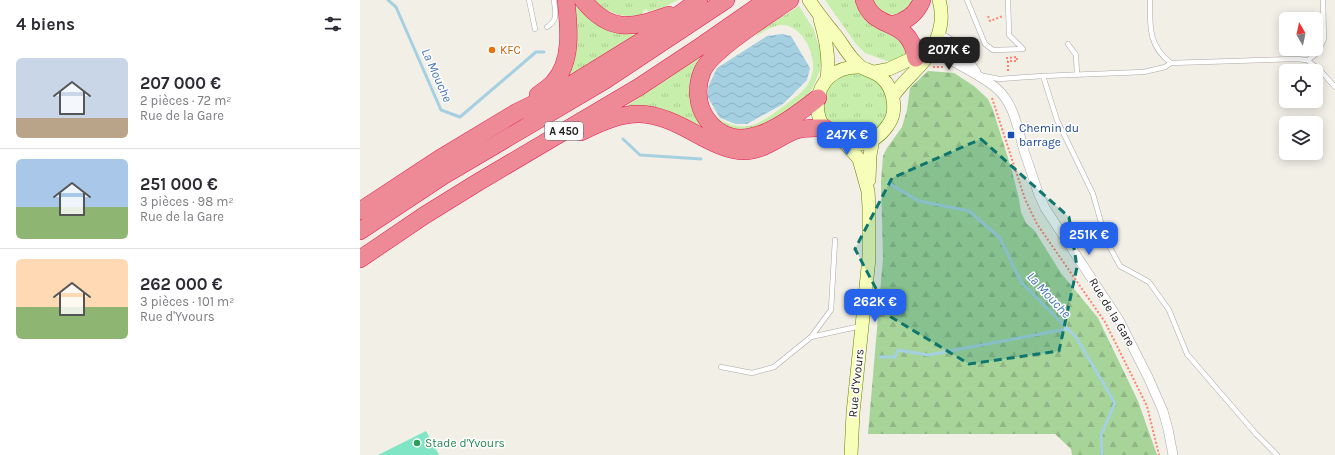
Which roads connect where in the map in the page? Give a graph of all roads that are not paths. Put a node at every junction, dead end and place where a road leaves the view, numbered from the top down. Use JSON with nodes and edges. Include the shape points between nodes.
{"nodes":[{"id":1,"x":529,"y":0,"type":"edge"},
{"id":2,"x":554,"y":0,"type":"edge"},
{"id":3,"x":566,"y":0,"type":"edge"},
{"id":4,"x":583,"y":0,"type":"edge"},
{"id":5,"x":726,"y":0,"type":"edge"},
{"id":6,"x":767,"y":0,"type":"edge"},
{"id":7,"x":790,"y":0,"type":"edge"},
{"id":8,"x":809,"y":0,"type":"edge"},
{"id":9,"x":864,"y":0,"type":"edge"},
{"id":10,"x":922,"y":0,"type":"edge"},
{"id":11,"x":939,"y":0,"type":"edge"},
{"id":12,"x":967,"y":0,"type":"edge"},
{"id":13,"x":1008,"y":0,"type":"edge"},
{"id":14,"x":1150,"y":0,"type":"edge"},
{"id":15,"x":1323,"y":0,"type":"edge"},
{"id":16,"x":692,"y":4,"type":"edge"},
{"id":17,"x":819,"y":16,"type":"junction"},
{"id":18,"x":891,"y":25,"type":"junction"},
{"id":19,"x":547,"y":26,"type":"dead end"},
{"id":20,"x":535,"y":29,"type":"dead end"},
{"id":21,"x":938,"y":35,"type":"junction"},
{"id":22,"x":1068,"y":44,"type":"dead end"},
{"id":23,"x":932,"y":48,"type":"junction"},
{"id":24,"x":1308,"y":60,"type":"junction"},
{"id":25,"x":1171,"y":63,"type":"junction"},
{"id":26,"x":915,"y":64,"type":"junction"},
{"id":27,"x":861,"y":67,"type":"junction"},
{"id":28,"x":874,"y":72,"type":"junction"},
{"id":29,"x":978,"y":75,"type":"junction"},
{"id":30,"x":1077,"y":75,"type":"junction"},
{"id":31,"x":1043,"y":76,"type":"junction"},
{"id":32,"x":827,"y":78,"type":"junction"},
{"id":33,"x":1335,"y":87,"type":"edge"},
{"id":34,"x":893,"y":96,"type":"junction"},
{"id":35,"x":818,"y":98,"type":"junction"},
{"id":36,"x":517,"y":112,"type":"junction"},
{"id":37,"x":824,"y":128,"type":"junction"},
{"id":38,"x":873,"y":139,"type":"junction"},
{"id":39,"x":845,"y":143,"type":"junction"},
{"id":40,"x":529,"y":152,"type":"junction"},
{"id":41,"x":868,"y":192,"type":"junction"},
{"id":42,"x":360,"y":211,"type":"edge"},
{"id":43,"x":360,"y":231,"type":"edge"},
{"id":44,"x":835,"y":240,"type":"dead end"},
{"id":45,"x":360,"y":260,"type":"edge"},
{"id":46,"x":862,"y":326,"type":"junction"},
{"id":47,"x":811,"y":337,"type":"junction"},
{"id":48,"x":721,"y":367,"type":"dead end"},
{"id":49,"x":851,"y":455,"type":"edge"},
{"id":50,"x":1173,"y":455,"type":"edge"},
{"id":51,"x":1277,"y":455,"type":"edge"}],
"edges":[{"from":1,"to":20,"type":"lane"},
{"from":2,"to":19,"type":"lane","via":[[556,15],[553,23]]},
{"from":3,"to":36,"type":"highway","via":[[569,37],[561,71],[553,83]]},
{"from":4,"to":16,"type":"highway","via":[[591,11],[604,21],[616,25],[647,22]]},
{"from":5,"to":43,"type":"highway","number":"A 450","via":[[604,82],[443,176]]},
{"from":6,"to":40,"type":"highway","number":"A 450","via":[[638,87]]},
{"from":7,"to":35,"type":"highway","via":[[715,54],[702,72],[698,92],[699,103],[703,114],[719,132],[730,137],[742,138],[770,132]]},
{"from":8,"to":17,"type":"main road"},
{"from":9,"to":18,"type":"highway","via":[[876,18]]},
{"from":10,"to":18,"type":"highway","via":[[913,15]]},
{"from":11,"to":21,"type":"main road","via":[[942,12]]},
{"from":12,"to":13,"type":"lane","via":[[985,44],[994,50],[1022,49],[1009,35]]},
{"from":14,"to":25,"type":"lane","via":[[1151,34],[1162,56]]},
{"from":15,"to":24,"type":"lane","via":[[1324,39],[1317,53]]},
{"from":16,"to":36,"type":"highway","via":[[644,39],[564,89]]},
{"from":17,"to":27,"type":"main road"},
{"from":17,"to":32,"type":"main road","via":[[829,60]]},
{"from":18,"to":26,"type":"highway","via":[[911,40]]},
{"from":21,"to":23,"type":"main road"},
{"from":21,"to":29,"type":"street","name":"Rue de la Gare","via":[[957,46]]},
{"from":22,"to":30,"type":"lane","via":[[1076,55]]},
{"from":23,"to":26,"type":"main road"},
{"from":23,"to":29,"type":"street","name":"Rue de la Gare","via":[[945,58]]},
{"from":24,"to":25,"type":"lane"},
{"from":24,"to":33,"type":"lane"},
{"from":25,"to":30,"type":"lane","via":[[1144,72]]},
{"from":26,"to":28,"type":"main road"},
{"from":26,"to":34,"type":"main road"},
{"from":27,"to":28,"type":"main road"},
{"from":27,"to":32,"type":"main road","via":[[843,69]]},
{"from":28,"to":34,"type":"main road","via":[[885,82]]},
{"from":29,"to":31,"type":"lane","via":[[999,79]]},
{"from":29,"to":50,"type":"street","name":"Rue de la Gare","via":[[996,87],[1007,100],[1045,208],[1119,320],[1142,363],[1163,411]]},
{"from":30,"to":31,"type":"lane"},
{"from":31,"to":51,"type":"lane","via":[[1057,120],[1093,194],[1106,240],[1120,266],[1149,282],[1169,310],[1188,354]]},
{"from":32,"to":35,"type":"main road"},
{"from":34,"to":38,"type":"main road","via":[[893,115],[890,124]]},
{"from":35,"to":37,"type":"main road","via":[[817,110]]},
{"from":36,"to":42,"type":"highway"},
{"from":37,"to":39,"type":"main road","via":[[836,140]]},
{"from":37,"to":40,"type":"highway","via":[[796,130],[765,146],[744,151],[723,147],[665,119],[642,113],[629,114],[594,126],[550,148]]},
{"from":38,"to":39,"type":"main road","via":[[864,143]]},
{"from":38,"to":41,"type":"main road"},
{"from":39,"to":41,"type":"main road","via":[[859,159]]},
{"from":40,"to":45,"type":"highway","number":"A 450","via":[[425,215]]},
{"from":41,"to":46,"type":"main road","name":"Rue d'Yvours","via":[[868,258]]},
{"from":44,"to":47,"type":"lane","via":[[831,310]]},
{"from":46,"to":47,"type":"lane"},
{"from":46,"to":49,"type":"main road","name":"Rue d'Yvours"},
{"from":47,"to":48,"type":"lane","via":[[774,367],[752,373]]}]}
